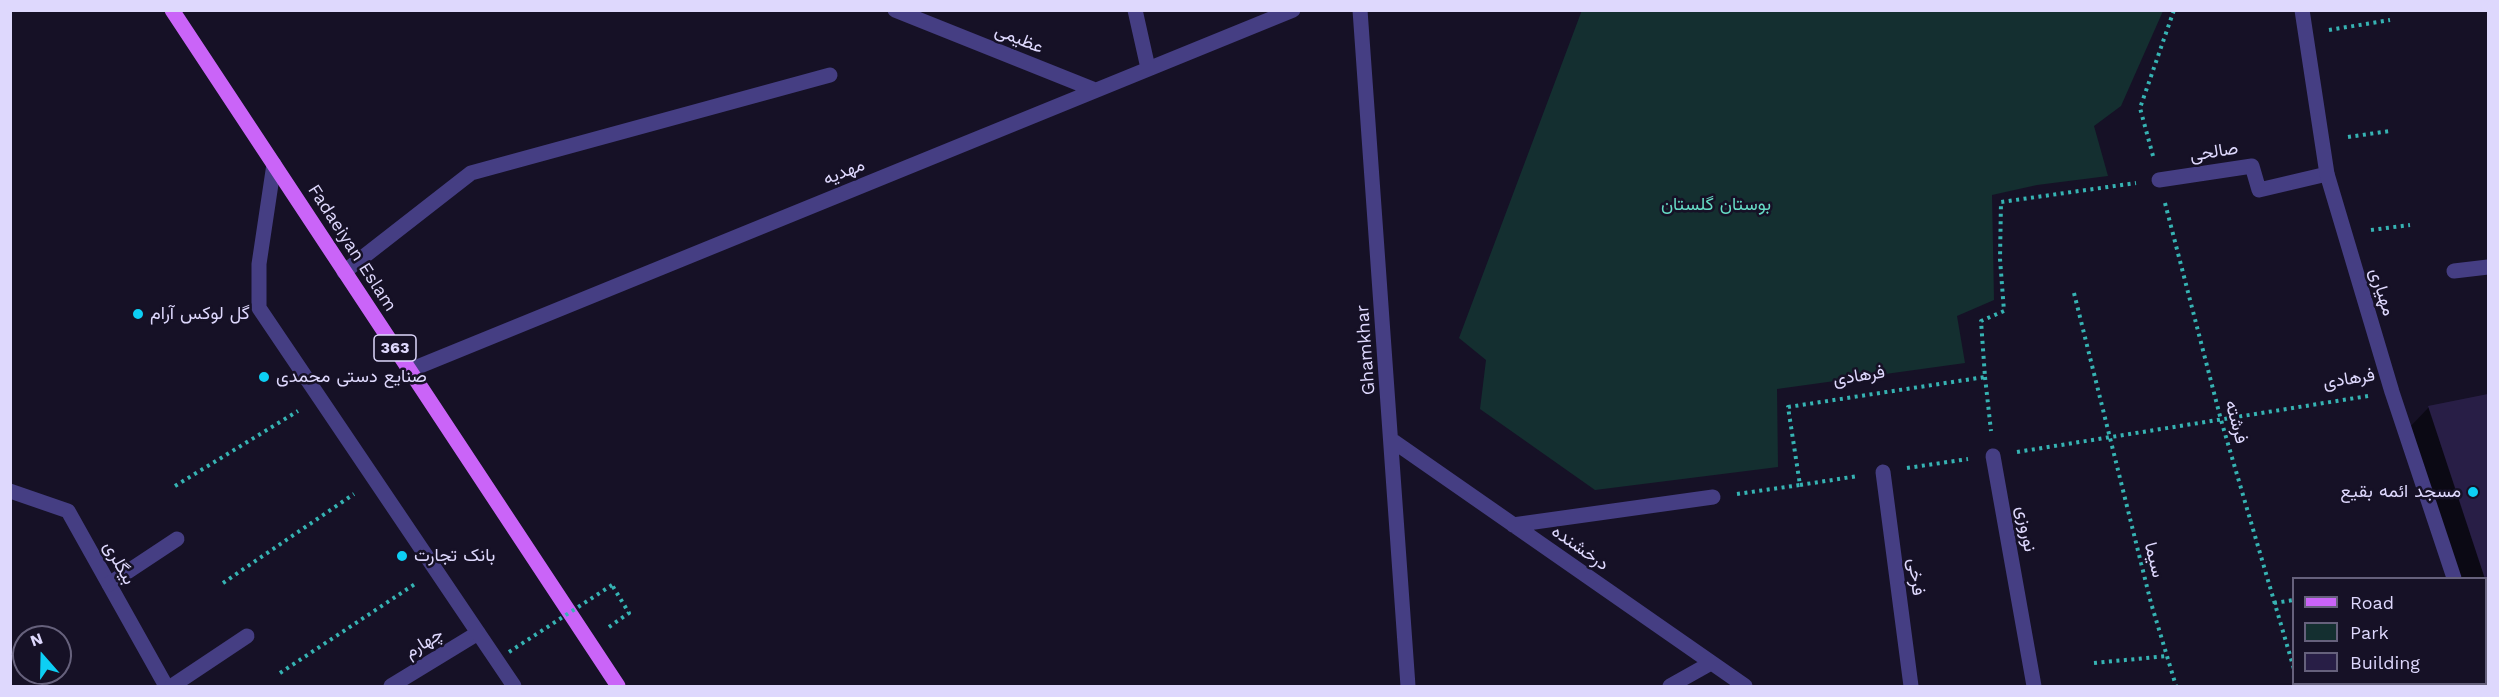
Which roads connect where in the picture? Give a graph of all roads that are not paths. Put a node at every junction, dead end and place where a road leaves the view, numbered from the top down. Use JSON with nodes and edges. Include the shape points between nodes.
{"nodes":[{"id":1,"x":172,"y":10,"type":"edge"},
{"id":2,"x":895,"y":10,"type":"edge"},
{"id":3,"x":1135,"y":10,"type":"edge"},
{"id":4,"x":1293,"y":10,"type":"edge"},
{"id":5,"x":1360,"y":10,"type":"edge"},
{"id":6,"x":2302,"y":10,"type":"edge"},
{"id":7,"x":1148,"y":68,"type":"junction"},
{"id":8,"x":830,"y":75,"type":"dead end"},
{"id":9,"x":1095,"y":90,"type":"junction"},
{"id":10,"x":274,"y":164,"type":"junction"},
{"id":11,"x":2327,"y":174,"type":"junction"},
{"id":12,"x":2159,"y":180,"type":"road end"},
{"id":13,"x":2488,"y":267,"type":"edge"},
{"id":14,"x":2454,"y":271,"type":"dead end"},
{"id":15,"x":345,"y":272,"type":"junction"},
{"id":16,"x":410,"y":370,"type":"junction"},
{"id":17,"x":1393,"y":441,"type":"junction"},
{"id":18,"x":1993,"y":456,"type":"road end"},
{"id":19,"x":1883,"y":472,"type":"dead end"},
{"id":20,"x":10,"y":491,"type":"edge"},
{"id":21,"x":1713,"y":497,"type":"road end"},
{"id":22,"x":1513,"y":525,"type":"junction"},
{"id":23,"x":177,"y":539,"type":"dead end"},
{"id":24,"x":2453,"y":577,"type":"edge"},
{"id":25,"x":109,"y":584,"type":"junction"},
{"id":26,"x":478,"y":633,"type":"junction"},
{"id":27,"x":248,"y":636,"type":"dead end"},
{"id":28,"x":1712,"y":663,"type":"junction"},
{"id":29,"x":166,"y":687,"type":"edge"},
{"id":30,"x":172,"y":687,"type":"edge"},
{"id":31,"x":390,"y":687,"type":"edge"},
{"id":32,"x":514,"y":687,"type":"edge"},
{"id":33,"x":618,"y":687,"type":"edge"},
{"id":34,"x":1408,"y":687,"type":"edge"},
{"id":35,"x":1670,"y":687,"type":"edge"},
{"id":36,"x":1745,"y":687,"type":"edge"},
{"id":37,"x":1911,"y":687,"type":"edge"},
{"id":38,"x":2034,"y":687,"type":"edge"}],
"edges":[{"from":1,"to":10,"type":"main road","name":"Fadaeiyan Eslam","number":"363"},
{"from":2,"to":9,"type":"street","name":"عظیمی"},
{"from":3,"to":7,"type":"street"},
{"from":4,"to":7,"type":"street","name":"مهدیه"},
{"from":5,"to":17,"type":"street","name":"Ghamkhar"},
{"from":6,"to":11,"type":"street","name":"مهیاری"},
{"from":7,"to":9,"type":"street","name":"مهدیه"},
{"from":8,"to":15,"type":"street","via":[[471,173]]},
{"from":9,"to":16,"type":"street","name":"مهدیه"},
{"from":10,"to":15,"type":"main road","name":"Fadaeiyan Eslam","number":"363"},
{"from":10,"to":26,"type":"street","via":[[259,264],[259,308]]},
{"from":11,"to":12,"type":"street","name":"صالحی","via":[[2259,190],[2252,166]]},
{"from":11,"to":24,"type":"street","name":"مهیاری","via":[[2392,392]]},
{"from":13,"to":14,"type":"street"},
{"from":15,"to":16,"type":"main road","name":"Fadaeiyan Eslam","number":"363"},
{"from":16,"to":33,"type":"main road","name":"Fadaeiyan Eslam","number":"363"},
{"from":17,"to":22,"type":"street","name":"درخشنده"},
{"from":17,"to":34,"type":"street","name":"Ghamkhar"},
{"from":18,"to":38,"type":"street","name":"نوروزی"},
{"from":19,"to":37,"type":"street","name":"فرخی"},
{"from":20,"to":25,"type":"street","name":"بیگلری","via":[[68,511]]},
{"from":21,"to":22,"type":"street"},
{"from":22,"to":28,"type":"street","name":"درخشنده"},
{"from":23,"to":25,"type":"street"},
{"from":25,"to":29,"type":"street","name":"بیگلری"},
{"from":26,"to":31,"type":"street","name":"چهارم"},
{"from":26,"to":32,"type":"street"},
{"from":27,"to":30,"type":"street"},
{"from":28,"to":35,"type":"street"},
{"from":28,"to":36,"type":"street","name":"درخشنده"}]}
